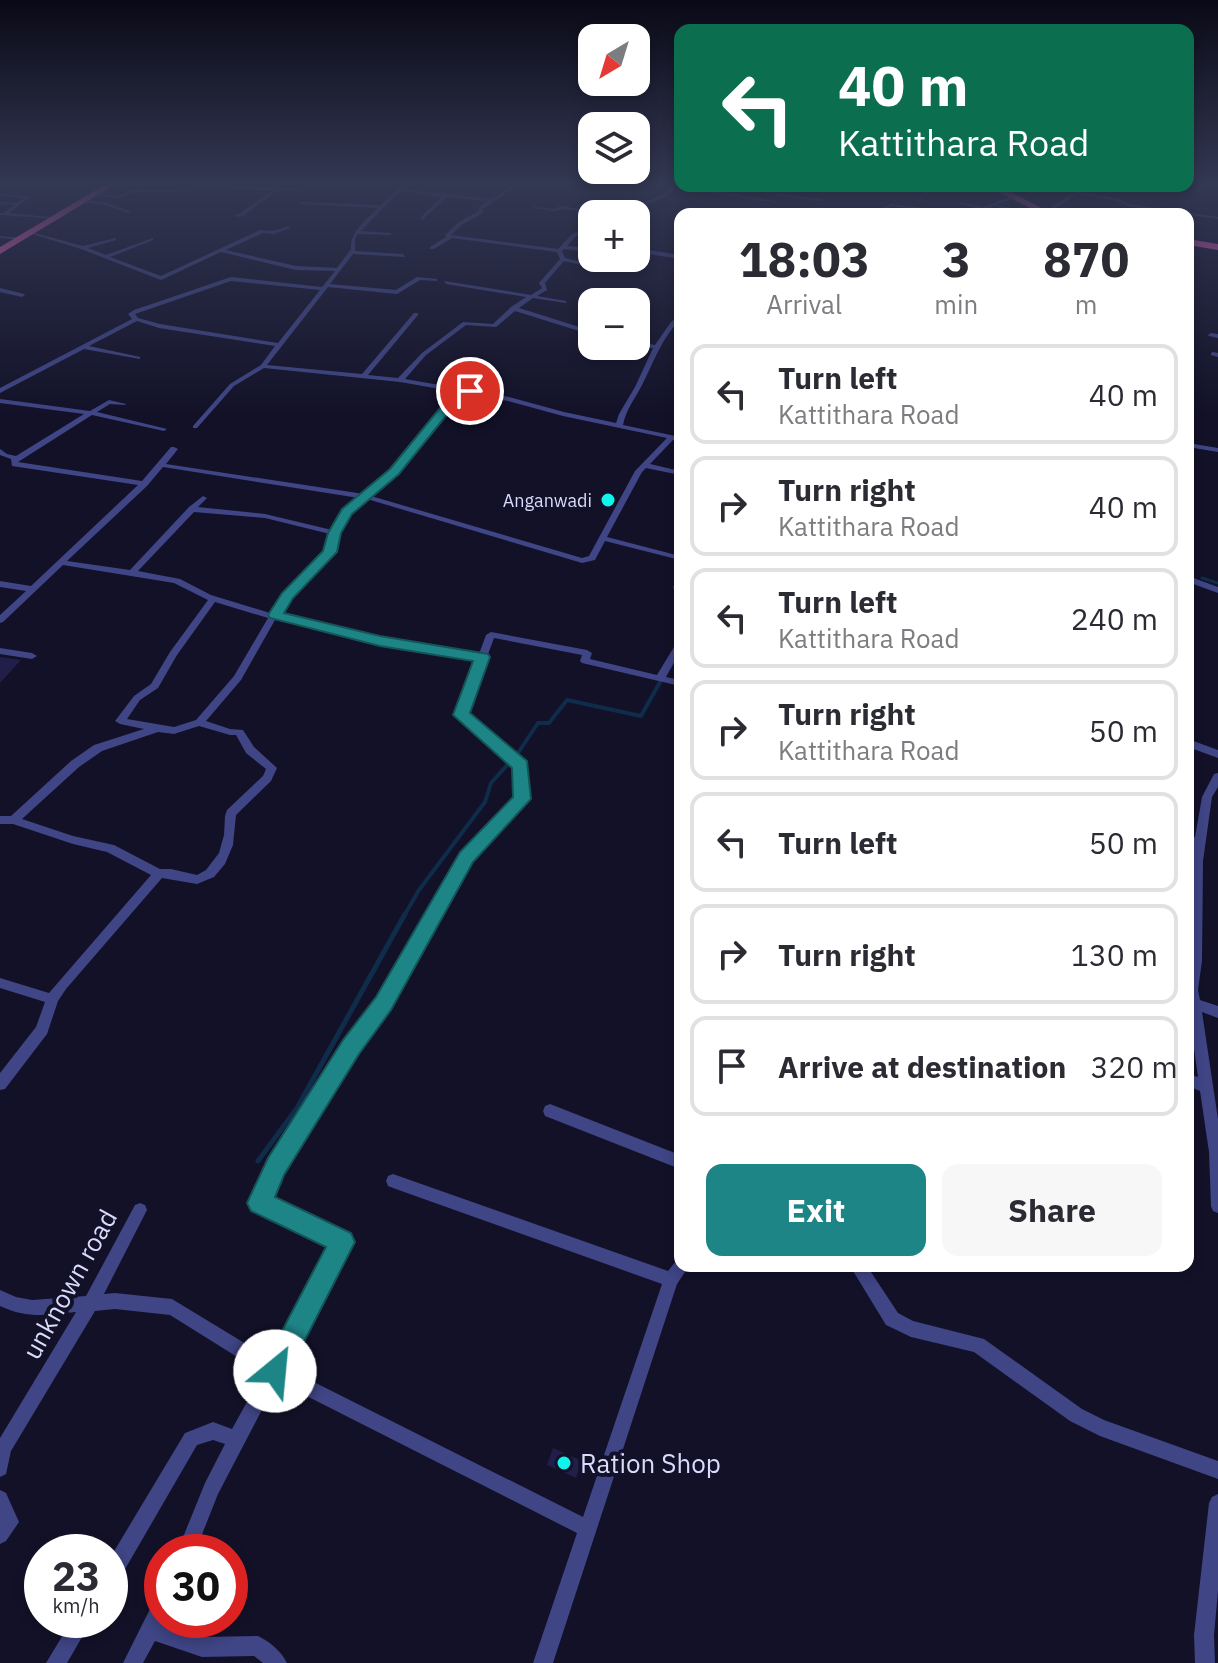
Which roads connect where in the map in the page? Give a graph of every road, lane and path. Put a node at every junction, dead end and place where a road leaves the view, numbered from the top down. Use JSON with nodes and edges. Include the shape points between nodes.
{"nodes":[{"id":1,"x":109,"y":259,"type":"edge"},
{"id":2,"x":202,"y":259,"type":"edge"},
{"id":3,"x":256,"y":259,"type":"edge"},
{"id":4,"x":347,"y":259,"type":"edge"},
{"id":5,"x":563,"y":259,"type":"joint"},
{"id":6,"x":578,"y":262,"type":"edge"},
{"id":7,"x":307,"y":264,"type":"dead end"},
{"id":8,"x":340,"y":268,"type":"junction"},
{"id":9,"x":427,"y":272,"type":"dead end"},
{"id":10,"x":419,"y":278,"type":"junction"},
{"id":11,"x":435,"y":280,"type":"dead end"},
{"id":12,"x":446,"y":282,"type":"dead end"},
{"id":13,"x":324,"y":287,"type":"junction"},
{"id":14,"x":0,"y":290,"type":"edge"},
{"id":15,"x":22,"y":295,"type":"dead end"},
{"id":16,"x":532,"y":298,"type":"junction"},
{"id":17,"x":564,"y":302,"type":"dead end"},
{"id":18,"x":513,"y":308,"type":"junction"},
{"id":19,"x":416,"y":314,"type":"dead end"},
{"id":20,"x":136,"y":319,"type":"junction"},
{"id":21,"x":674,"y":325,"type":"edge"},
{"id":22,"x":578,"y":329,"type":"edge"},
{"id":23,"x":280,"y":345,"type":"junction"},
{"id":24,"x":650,"y":346,"type":"edge"},
{"id":25,"x":82,"y":347,"type":"junction"},
{"id":26,"x":657,"y":347,"type":"junction"},
{"id":27,"x":138,"y":358,"type":"dead end"},
{"id":28,"x":263,"y":366,"type":"junction"},
{"id":29,"x":363,"y":377,"type":"junction"},
{"id":30,"x":400,"y":380,"type":"junction"},
{"id":31,"x":0,"y":391,"type":"edge"},
{"id":32,"x":462,"y":391,"type":"junction"},
{"id":33,"x":0,"y":401,"type":"edge"},
{"id":34,"x":123,"y":404,"type":"dead end"},
{"id":35,"x":90,"y":413,"type":"junction"},
{"id":36,"x":619,"y":426,"type":"junction"},
{"id":37,"x":195,"y":427,"type":"dead end"},
{"id":38,"x":164,"y":429,"type":"dead end"},
{"id":39,"x":674,"y":438,"type":"edge"},
{"id":40,"x":674,"y":440,"type":"edge"},
{"id":41,"x":1194,"y":446,"type":"edge"},
{"id":42,"x":174,"y":449,"type":"dead end"},
{"id":43,"x":1218,"y":450,"type":"edge"},
{"id":44,"x":0,"y":451,"type":"edge"},
{"id":45,"x":14,"y":462,"type":"junction"},
{"id":46,"x":161,"y":465,"type":"junction"},
{"id":47,"x":644,"y":465,"type":"junction"},
{"id":48,"x":0,"y":468,"type":"edge"},
{"id":49,"x":674,"y":472,"type":"edge"},
{"id":50,"x":144,"y":484,"type":"junction"},
{"id":51,"x":364,"y":496,"type":"junction"},
{"id":52,"x":203,"y":498,"type":"dead end"},
{"id":53,"x":192,"y":509,"type":"junction"},
{"id":54,"x":334,"y":533,"type":"junction"},
{"id":55,"x":603,"y":538,"type":"junction"},
{"id":56,"x":674,"y":556,"type":"edge"},
{"id":57,"x":63,"y":563,"type":"junction"},
{"id":58,"x":131,"y":574,"type":"junction"},
{"id":59,"x":1194,"y":581,"type":"edge"},
{"id":60,"x":0,"y":584,"type":"edge"},
{"id":61,"x":33,"y":589,"type":"junction"},
{"id":62,"x":1218,"y":590,"type":"edge"},
{"id":63,"x":213,"y":599,"type":"junction"},
{"id":64,"x":276,"y":615,"type":"junction"},
{"id":65,"x":0,"y":620,"type":"edge"},
{"id":66,"x":0,"y":651,"type":"edge"},
{"id":67,"x":674,"y":654,"type":"edge"},
{"id":68,"x":32,"y":656,"type":"dead end"},
{"id":69,"x":482,"y":657,"type":"junction"},
{"id":70,"x":660,"y":678,"type":"junction"},
{"id":71,"x":674,"y":682,"type":"edge"},
{"id":72,"x":199,"y":722,"type":"junction"},
{"id":73,"x":157,"y":728,"type":"junction"},
{"id":74,"x":1194,"y":745,"type":"edge"},
{"id":75,"x":1218,"y":754,"type":"edge"},
{"id":76,"x":1218,"y":777,"type":"edge"},
{"id":77,"x":6,"y":820,"type":"edge"},
{"id":78,"x":1195,"y":841,"type":"edge"},
{"id":79,"x":159,"y":874,"type":"junction"},
{"id":80,"x":1194,"y":968,"type":"edge"},
{"id":81,"x":0,"y":983,"type":"edge"},
{"id":82,"x":52,"y":999,"type":"junction"},
{"id":83,"x":1194,"y":1003,"type":"edge"},
{"id":84,"x":1194,"y":1010,"type":"edge"},
{"id":85,"x":1218,"y":1012,"type":"edge"},
{"id":86,"x":1194,"y":1082,"type":"edge"},
{"id":87,"x":0,"y":1084,"type":"edge"},
{"id":88,"x":1205,"y":1086,"type":"junction"},
{"id":89,"x":550,"y":1111,"type":"dead end"},
{"id":90,"x":674,"y":1160,"type":"edge"},
{"id":91,"x":393,"y":1181,"type":"dead end"},
{"id":92,"x":1218,"y":1206,"type":"edge"},
{"id":93,"x":140,"y":1210,"type":"dead end"},
{"id":94,"x":862,"y":1272,"type":"edge"},
{"id":95,"x":676,"y":1273,"type":"edge"},
{"id":96,"x":0,"y":1298,"type":"edge"},
{"id":97,"x":90,"y":1304,"type":"junction"},
{"id":98,"x":275,"y":1371,"type":"junction"},
{"id":99,"x":236,"y":1439,"type":"junction"},
{"id":100,"x":0,"y":1468,"type":"edge"},
{"id":101,"x":1218,"y":1470,"type":"edge"},
{"id":102,"x":0,"y":1499,"type":"edge"},
{"id":103,"x":1218,"y":1503,"type":"edge"},
{"id":104,"x":588,"y":1529,"type":"junction"},
{"id":105,"x":193,"y":1534,"type":"edge"},
{"id":106,"x":0,"y":1535,"type":"edge"},
{"id":107,"x":128,"y":1546,"type":"edge"},
{"id":108,"x":72,"y":1638,"type":"edge"},
{"id":109,"x":146,"y":1638,"type":"edge"},
{"id":110,"x":174,"y":1638,"type":"edge"},
{"id":111,"x":56,"y":1663,"type":"edge"},
{"id":112,"x":133,"y":1663,"type":"edge"},
{"id":113,"x":277,"y":1663,"type":"edge"},
{"id":114,"x":543,"y":1663,"type":"edge"},
{"id":115,"x":1205,"y":1663,"type":"edge"}],
"edges":[{"from":1,"to":2,"type":"street","via":[[161,278]]},
{"from":3,"to":8,"type":"street","via":[[296,268]]},
{"from":4,"to":8,"type":"street"},
{"from":5,"to":6,"type":"street"},
{"from":5,"to":16,"type":"street","via":[[542,283],[545,289]]},
{"from":7,"to":8,"type":"street"},
{"from":8,"to":13,"type":"street"},
{"from":9,"to":10,"type":"street"},
{"from":10,"to":11,"type":"street"},
{"from":10,"to":13,"type":"street","via":[[397,292]]},
{"from":12,"to":16,"type":"street"},
{"from":13,"to":20,"type":"street","via":[[231,279],[136,311],[131,314]]},
{"from":13,"to":23,"type":"street"},
{"from":14,"to":15,"type":"street"},
{"from":16,"to":17,"type":"street"},
{"from":16,"to":18,"type":"street"},
{"from":18,"to":22,"type":"street"},
{"from":18,"to":30,"type":"street","via":[[494,326],[465,323]]},
{"from":19,"to":29,"type":"street"},
{"from":20,"to":23,"type":"street"},
{"from":20,"to":25,"type":"street"},
{"from":21,"to":26,"type":"street"},
{"from":23,"to":28,"type":"street"},
{"from":24,"to":26,"type":"street"},
{"from":25,"to":27,"type":"street"},
{"from":25,"to":31,"type":"street"},
{"from":26,"to":36,"type":"street"},
{"from":28,"to":29,"type":"street"},
{"from":28,"to":37,"type":"street","via":[[232,385]]},
{"from":29,"to":30,"type":"street"},
{"from":30,"to":32,"type":"street"},
{"from":32,"to":36,"type":"street"},
{"from":32,"to":51,"type":"street","via":[[395,471]]},
{"from":33,"to":35,"type":"street"},
{"from":34,"to":35,"type":"street","via":[[109,402]]},
{"from":35,"to":38,"type":"street"},
{"from":35,"to":45,"type":"street"},
{"from":36,"to":39,"type":"street"},
{"from":40,"to":47,"type":"street"},
{"from":41,"to":43,"type":"street"},
{"from":42,"to":46,"type":"street"},
{"from":44,"to":45,"type":"street"},
{"from":45,"to":48,"type":"street"},
{"from":45,"to":50,"type":"street"},
{"from":46,"to":50,"type":"street"},
{"from":46,"to":51,"type":"street"},
{"from":47,"to":49,"type":"street"},
{"from":47,"to":55,"type":"street"},
{"from":50,"to":57,"type":"street"},
{"from":51,"to":54,"type":"street"},
{"from":51,"to":55,"type":"street","via":[[567,559],[589,560]]},
{"from":52,"to":53,"type":"street"},
{"from":53,"to":54,"type":"street","via":[[265,516]]},
{"from":53,"to":58,"type":"street"},
{"from":54,"to":64,"type":"street","via":[[326,557],[287,596]]},
{"from":55,"to":56,"type":"street"},
{"from":57,"to":58,"type":"street"},
{"from":57,"to":61,"type":"street"},
{"from":58,"to":63,"type":"street","via":[[177,581]]},
{"from":59,"to":62,"type":"street"},
{"from":60,"to":61,"type":"street"},
{"from":61,"to":65,"type":"street"},
{"from":63,"to":64,"type":"street"},
{"from":63,"to":73,"type":"street","via":[[155,686],[137,698],[120,721]]},
{"from":64,"to":69,"type":"street","via":[[380,641]]},
{"from":64,"to":72,"type":"street","via":[[238,678]]},
{"from":66,"to":68,"type":"street"},
{"from":67,"to":70,"type":"street"},
{"from":69,"to":70,"type":"street","via":[[491,635],[587,653],[585,661]]},
{"from":69,"to":98,"type":"street","via":[[461,715],[521,766],[522,799],[466,857],[383,1004],[276,1167],[260,1203],[343,1242]]},
{"from":70,"to":71,"type":"street"},
{"from":72,"to":73,"type":"street","via":[[174,731]]},
{"from":72,"to":79,"type":"street","via":[[239,732],[250,750],[272,768],[231,813],[225,851],[208,876],[196,881]]},
{"from":73,"to":77,"type":"street","via":[[98,748]]},
{"from":74,"to":75,"type":"street"},
{"from":76,"to":78,"type":"street"},
{"from":77,"to":79,"type":"street","via":[[110,848]]},
{"from":78,"to":80,"type":"street"},
{"from":79,"to":82,"type":"street"},
{"from":81,"to":82,"type":"street"},
{"from":82,"to":87,"type":"street","via":[[42,1030]]},
{"from":83,"to":85,"type":"street"},
{"from":84,"to":88,"type":"street"},
{"from":86,"to":88,"type":"street"},
{"from":88,"to":92,"type":"street"},
{"from":89,"to":90,"type":"street"},
{"from":91,"to":95,"type":"street"},
{"from":93,"to":97,"type":"street","name":"unknown road"},
{"from":94,"to":101,"type":"street","via":[[892,1319],[911,1329],[978,1345],[1076,1415]]},
{"from":95,"to":104,"type":"street"},
{"from":96,"to":97,"type":"street","via":[[32,1308]]},
{"from":97,"to":98,"type":"street","via":[[172,1307]]},
{"from":97,"to":100,"type":"street","name":"unknown road","via":[[3,1449]]},
{"from":98,"to":99,"type":"street"},
{"from":98,"to":104,"type":"street"},
{"from":99,"to":105,"type":"street"},
{"from":99,"to":107,"type":"street","via":[[213,1431],[191,1439]]},
{"from":102,"to":106,"type":"street","via":[[10,1522]]},
{"from":103,"to":115,"type":"street"},
{"from":104,"to":114,"type":"street"},
{"from":108,"to":111,"type":"street"},
{"from":109,"to":112,"type":"street"},
{"from":110,"to":113,"type":"street","via":[[202,1647],[258,1646]]}]}
